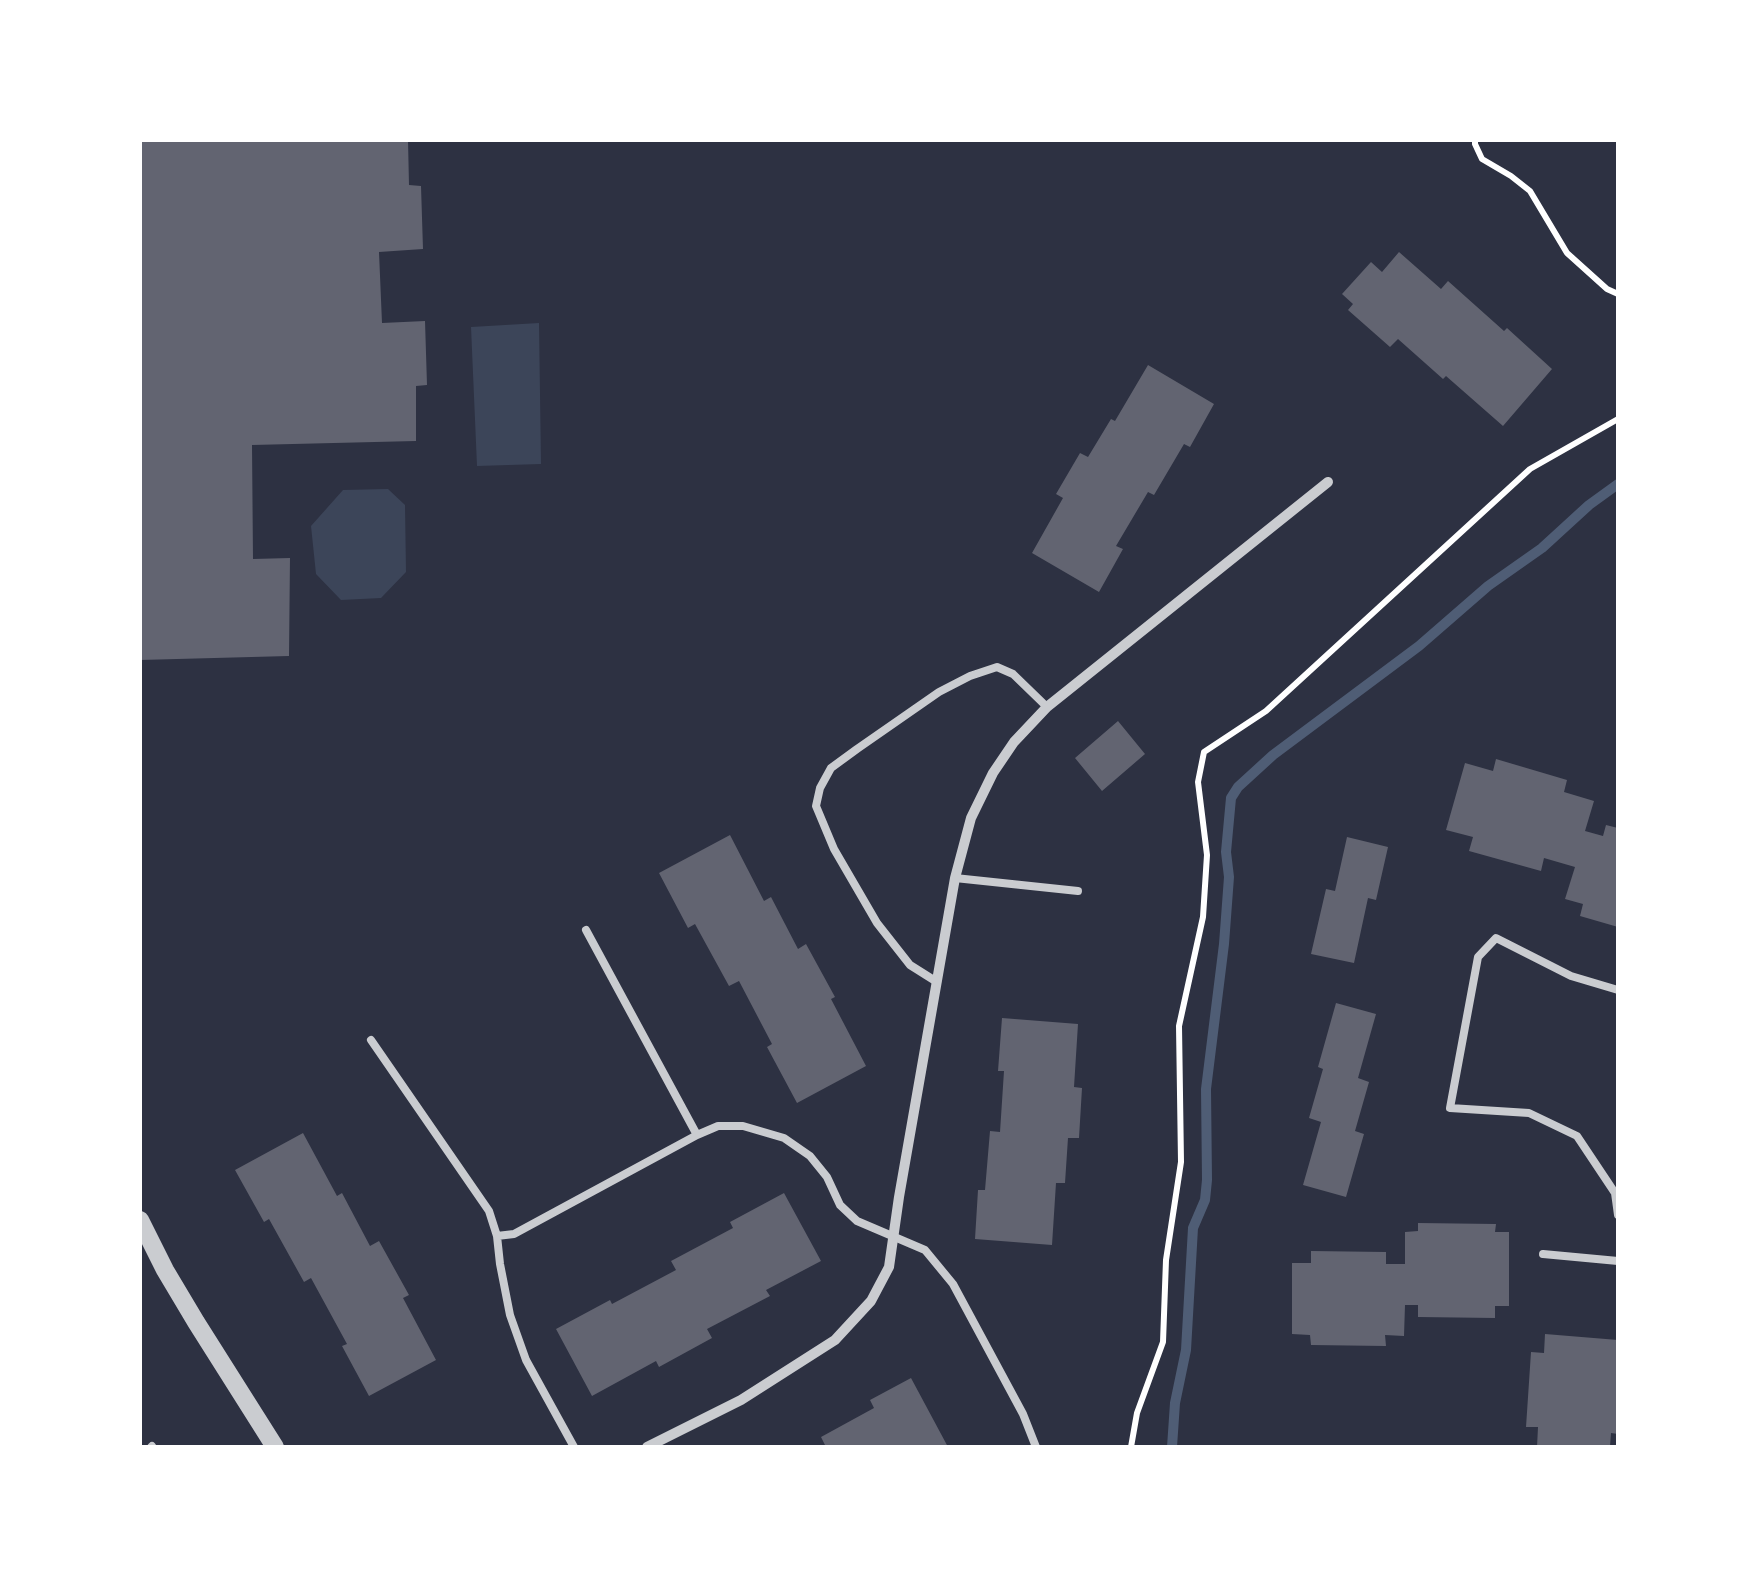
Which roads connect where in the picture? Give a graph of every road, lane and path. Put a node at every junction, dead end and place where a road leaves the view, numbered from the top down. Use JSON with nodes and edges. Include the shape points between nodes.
{"nodes":[{"id":1,"x":1475,"y":140,"type":"edge"},
{"id":2,"x":1618,"y":294,"type":"edge"},
{"id":3,"x":1618,"y":419,"type":"edge"},
{"id":4,"x":1328,"y":482,"type":"dead end"},
{"id":5,"x":1047,"y":708,"type":"junction"},
{"id":6,"x":955,"y":878,"type":"junction"},
{"id":7,"x":1078,"y":891,"type":"dead end"},
{"id":8,"x":586,"y":930,"type":"dead end"},
{"id":9,"x":937,"y":982,"type":"junction"},
{"id":10,"x":1618,"y":990,"type":"edge"},
{"id":11,"x":371,"y":1040,"type":"dead end"},
{"id":12,"x":696,"y":1135,"type":"junction"},
{"id":13,"x":1618,"y":1215,"type":"edge"},
{"id":14,"x":140,"y":1220,"type":"edge"},
{"id":15,"x":497,"y":1236,"type":"junction"},
{"id":16,"x":894,"y":1236,"type":"junction"},
{"id":17,"x":1543,"y":1254,"type":"dead end"},
{"id":18,"x":1618,"y":1261,"type":"edge"},
{"id":19,"x":275,"y":1447,"type":"edge"},
{"id":20,"x":574,"y":1447,"type":"edge"},
{"id":21,"x":647,"y":1447,"type":"edge"},
{"id":22,"x":1036,"y":1447,"type":"edge"},
{"id":23,"x":1131,"y":1447,"type":"edge"}],
"edges":[{"from":1,"to":2,"type":"path","via":[[1482,160],[1530,191],[1566,254]]},
{"from":3,"to":23,"type":"path","via":[[1530,469],[1266,711],[1204,752],[1198,782],[1207,855],[1203,918],[1179,1026],[1181,1162],[1166,1260],[1163,1342]]},
{"from":4,"to":5,"type":"street"},
{"from":5,"to":6,"type":"street","via":[[993,773],[971,818]]},
{"from":5,"to":9,"type":"lane","via":[[997,667],[970,676],[857,748],[831,768],[820,788],[816,806],[834,849],[877,923],[910,965]]},
{"from":6,"to":7,"type":"lane"},
{"from":6,"to":9,"type":"street"},
{"from":8,"to":12,"type":"lane"},
{"from":9,"to":16,"type":"street"},
{"from":10,"to":13,"type":"lane","via":[[1571,976],[1496,938],[1478,956],[1450,1108],[1530,1113],[1577,1136],[1615,1193]]},
{"from":11,"to":15,"type":"lane","via":[[489,1211]]},
{"from":12,"to":15,"type":"lane","via":[[514,1234]]},
{"from":12,"to":16,"type":"lane","via":[[744,1126],[784,1138],[810,1156],[848,1213]]},
{"from":14,"to":19,"type":"street"},
{"from":15,"to":20,"type":"lane","via":[[510,1314],[526,1360]]},
{"from":16,"to":21,"type":"street","via":[[889,1267],[872,1301],[835,1340],[741,1400]]},
{"from":16,"to":22,"type":"lane","via":[[924,1250],[952,1284]]},
{"from":17,"to":18,"type":"lane"}]}
